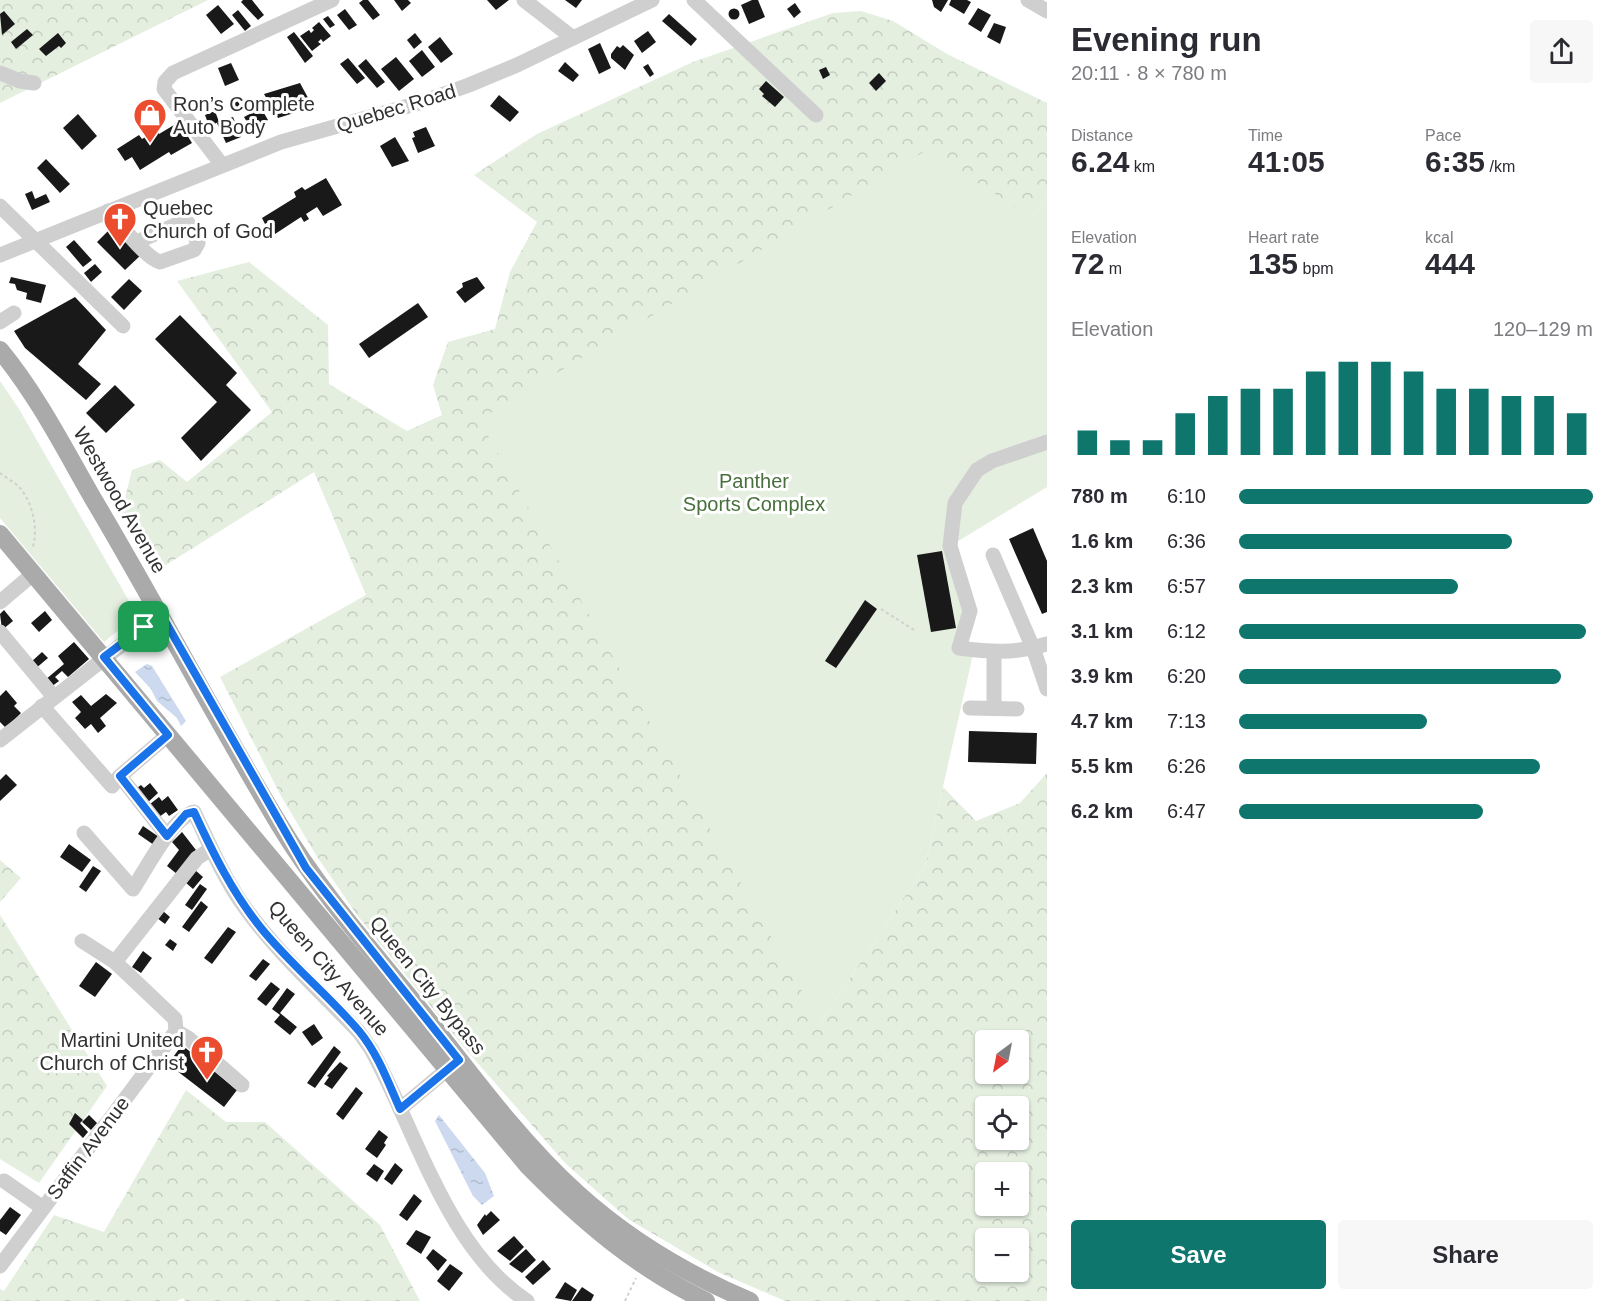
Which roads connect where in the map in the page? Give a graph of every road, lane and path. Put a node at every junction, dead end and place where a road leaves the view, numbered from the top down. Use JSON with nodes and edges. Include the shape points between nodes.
{"nodes":[{"id":1,"x":332,"y":0,"type":"edge"},
{"id":2,"x":524,"y":0,"type":"edge"},
{"id":3,"x":652,"y":0,"type":"edge"},
{"id":4,"x":694,"y":0,"type":"edge"},
{"id":5,"x":1028,"y":0,"type":"edge"},
{"id":6,"x":1047,"y":10,"type":"edge"},
{"id":7,"x":573,"y":38,"type":"junction"},
{"id":8,"x":0,"y":73,"type":"edge"},
{"id":9,"x":34,"y":83,"type":"dead end"},
{"id":10,"x":816,"y":115,"type":"dead end"},
{"id":11,"x":222,"y":165,"type":"junction"},
{"id":12,"x":0,"y":206,"type":"edge"},
{"id":13,"x":108,"y":211,"type":"junction"},
{"id":14,"x":36,"y":241,"type":"junction"},
{"id":15,"x":137,"y":242,"type":"dead end"},
{"id":16,"x":0,"y":255,"type":"edge"},
{"id":17,"x":14,"y":312,"type":"dead end"},
{"id":18,"x":0,"y":322,"type":"edge"},
{"id":19,"x":123,"y":326,"type":"dead end"},
{"id":20,"x":0,"y":350,"type":"edge"},
{"id":21,"x":1047,"y":442,"type":"edge"},
{"id":22,"x":0,"y":473,"type":"edge"},
{"id":23,"x":0,"y":534,"type":"edge"},
{"id":24,"x":31,"y":554,"type":"dead end"},
{"id":25,"x":993,"y":555,"type":"dead end"},
{"id":26,"x":33,"y":574,"type":"junction"},
{"id":27,"x":0,"y":602,"type":"edge"},
{"id":28,"x":881,"y":609,"type":"dead end"},
{"id":29,"x":161,"y":614,"type":"junction"},
{"id":30,"x":914,"y":630,"type":"dead end"},
{"id":31,"x":0,"y":632,"type":"edge"},
{"id":32,"x":1040,"y":646,"type":"edge"},
{"id":33,"x":994,"y":653,"type":"junction"},
{"id":34,"x":104,"y":657,"type":"junction"},
{"id":35,"x":1047,"y":689,"type":"edge"},
{"id":36,"x":48,"y":701,"type":"junction"},
{"id":37,"x":970,"y":708,"type":"dead end"},
{"id":38,"x":994,"y":708,"type":"junction"},
{"id":39,"x":1017,"y":709,"type":"dead end"},
{"id":40,"x":168,"y":735,"type":"junction"},
{"id":41,"x":2,"y":736,"type":"edge"},
{"id":42,"x":120,"y":776,"type":"junction"},
{"id":43,"x":84,"y":833,"type":"dead end"},
{"id":44,"x":167,"y":836,"type":"junction"},
{"id":45,"x":211,"y":849,"type":"junction"},
{"id":46,"x":82,"y":941,"type":"dead end"},
{"id":47,"x":115,"y":962,"type":"junction"},
{"id":48,"x":176,"y":1031,"type":"junction"},
{"id":49,"x":453,"y":1065,"type":"junction"},
{"id":50,"x":242,"y":1085,"type":"dead end"},
{"id":51,"x":400,"y":1109,"type":"junction"},
{"id":52,"x":4,"y":1181,"type":"dead end"},
{"id":53,"x":43,"y":1208,"type":"junction"},
{"id":54,"x":0,"y":1266,"type":"edge"},
{"id":55,"x":636,"y":1278,"type":"dead end"},
{"id":56,"x":526,"y":1301,"type":"edge"},
{"id":57,"x":625,"y":1301,"type":"edge"},
{"id":58,"x":706,"y":1301,"type":"edge"},
{"id":59,"x":750,"y":1301,"type":"edge"}],
"edges":[{"from":1,"to":11,"type":"street","via":[[173,73],[165,82],[164,89]]},
{"from":2,"to":7,"type":"street"},
{"from":3,"to":7,"type":"street","name":"Quebec Road"},
{"from":4,"to":10,"type":"street"},
{"from":5,"to":6,"type":"street"},
{"from":7,"to":11,"type":"street","name":"Quebec Road","via":[[469,86],[281,142]]},
{"from":8,"to":9,"type":"street"},
{"from":11,"to":13,"type":"street","name":"Quebec Road"},
{"from":12,"to":14,"type":"street"},
{"from":13,"to":14,"type":"street","name":"Quebec Road"},
{"from":13,"to":15,"type":"street"},
{"from":14,"to":16,"type":"street","name":"Quebec Road"},
{"from":14,"to":19,"type":"street"},
{"from":17,"to":18,"type":"street"},
{"from":20,"to":29,"type":"main road","name":"Westwood Avenue","via":[[29,389]]},
{"from":21,"to":33,"type":"street","via":[[977,470],[955,503],[950,546],[970,611],[958,648]]},
{"from":22,"to":24,"type":"path","via":[[20,488],[27,500],[36,538]]},
{"from":23,"to":26,"type":"main road","name":"Queen City Avenue"},
{"from":25,"to":32,"type":"street"},
{"from":26,"to":27,"type":"street"},
{"from":26,"to":34,"type":"main road","name":"Queen City Avenue"},
{"from":28,"to":30,"type":"path"},
{"from":29,"to":34,"type":"street"},
{"from":29,"to":49,"type":"main road","name":"Queen City Bypass","via":[[306,868]]},
{"from":31,"to":36,"type":"street"},
{"from":32,"to":33,"type":"street"},
{"from":32,"to":35,"type":"street"},
{"from":33,"to":38,"type":"street"},
{"from":34,"to":36,"type":"street"},
{"from":34,"to":40,"type":"main road","name":"Queen City Avenue"},
{"from":36,"to":41,"type":"street"},
{"from":36,"to":42,"type":"street","via":[[112,786]]},
{"from":37,"to":38,"type":"street"},
{"from":38,"to":39,"type":"street"},
{"from":40,"to":42,"type":"street"},
{"from":40,"to":49,"type":"main road","name":"Queen City Avenue"},
{"from":42,"to":44,"type":"street"},
{"from":43,"to":44,"type":"street","via":[[133,889]]},
{"from":44,"to":45,"type":"street","name":"Queen City Avenue","via":[[186,814],[194,812]]},
{"from":45,"to":47,"type":"street","via":[[197,858]]},
{"from":45,"to":51,"type":"street","name":"Queen City Avenue","via":[[261,929],[359,1032],[382,1068]]},
{"from":46,"to":47,"type":"street"},
{"from":47,"to":48,"type":"street","via":[[175,1019]]},
{"from":48,"to":50,"type":"street"},
{"from":48,"to":53,"type":"street","name":"Saffin Avenue"},
{"from":49,"to":51,"type":"street"},
{"from":49,"to":58,"type":"main road","name":"Queen City Bypass","via":[[528,1166],[575,1213],[643,1266]]},
{"from":49,"to":59,"type":"main road","name":"Queen City Bypass","via":[[577,1193],[636,1239],[679,1266]]},
{"from":51,"to":56,"type":"street","name":"Queen City Avenue","via":[[465,1240],[492,1274]]},
{"from":52,"to":53,"type":"street"},
{"from":53,"to":54,"type":"street","name":"Saffin Avenue"},
{"from":55,"to":57,"type":"path"}]}
